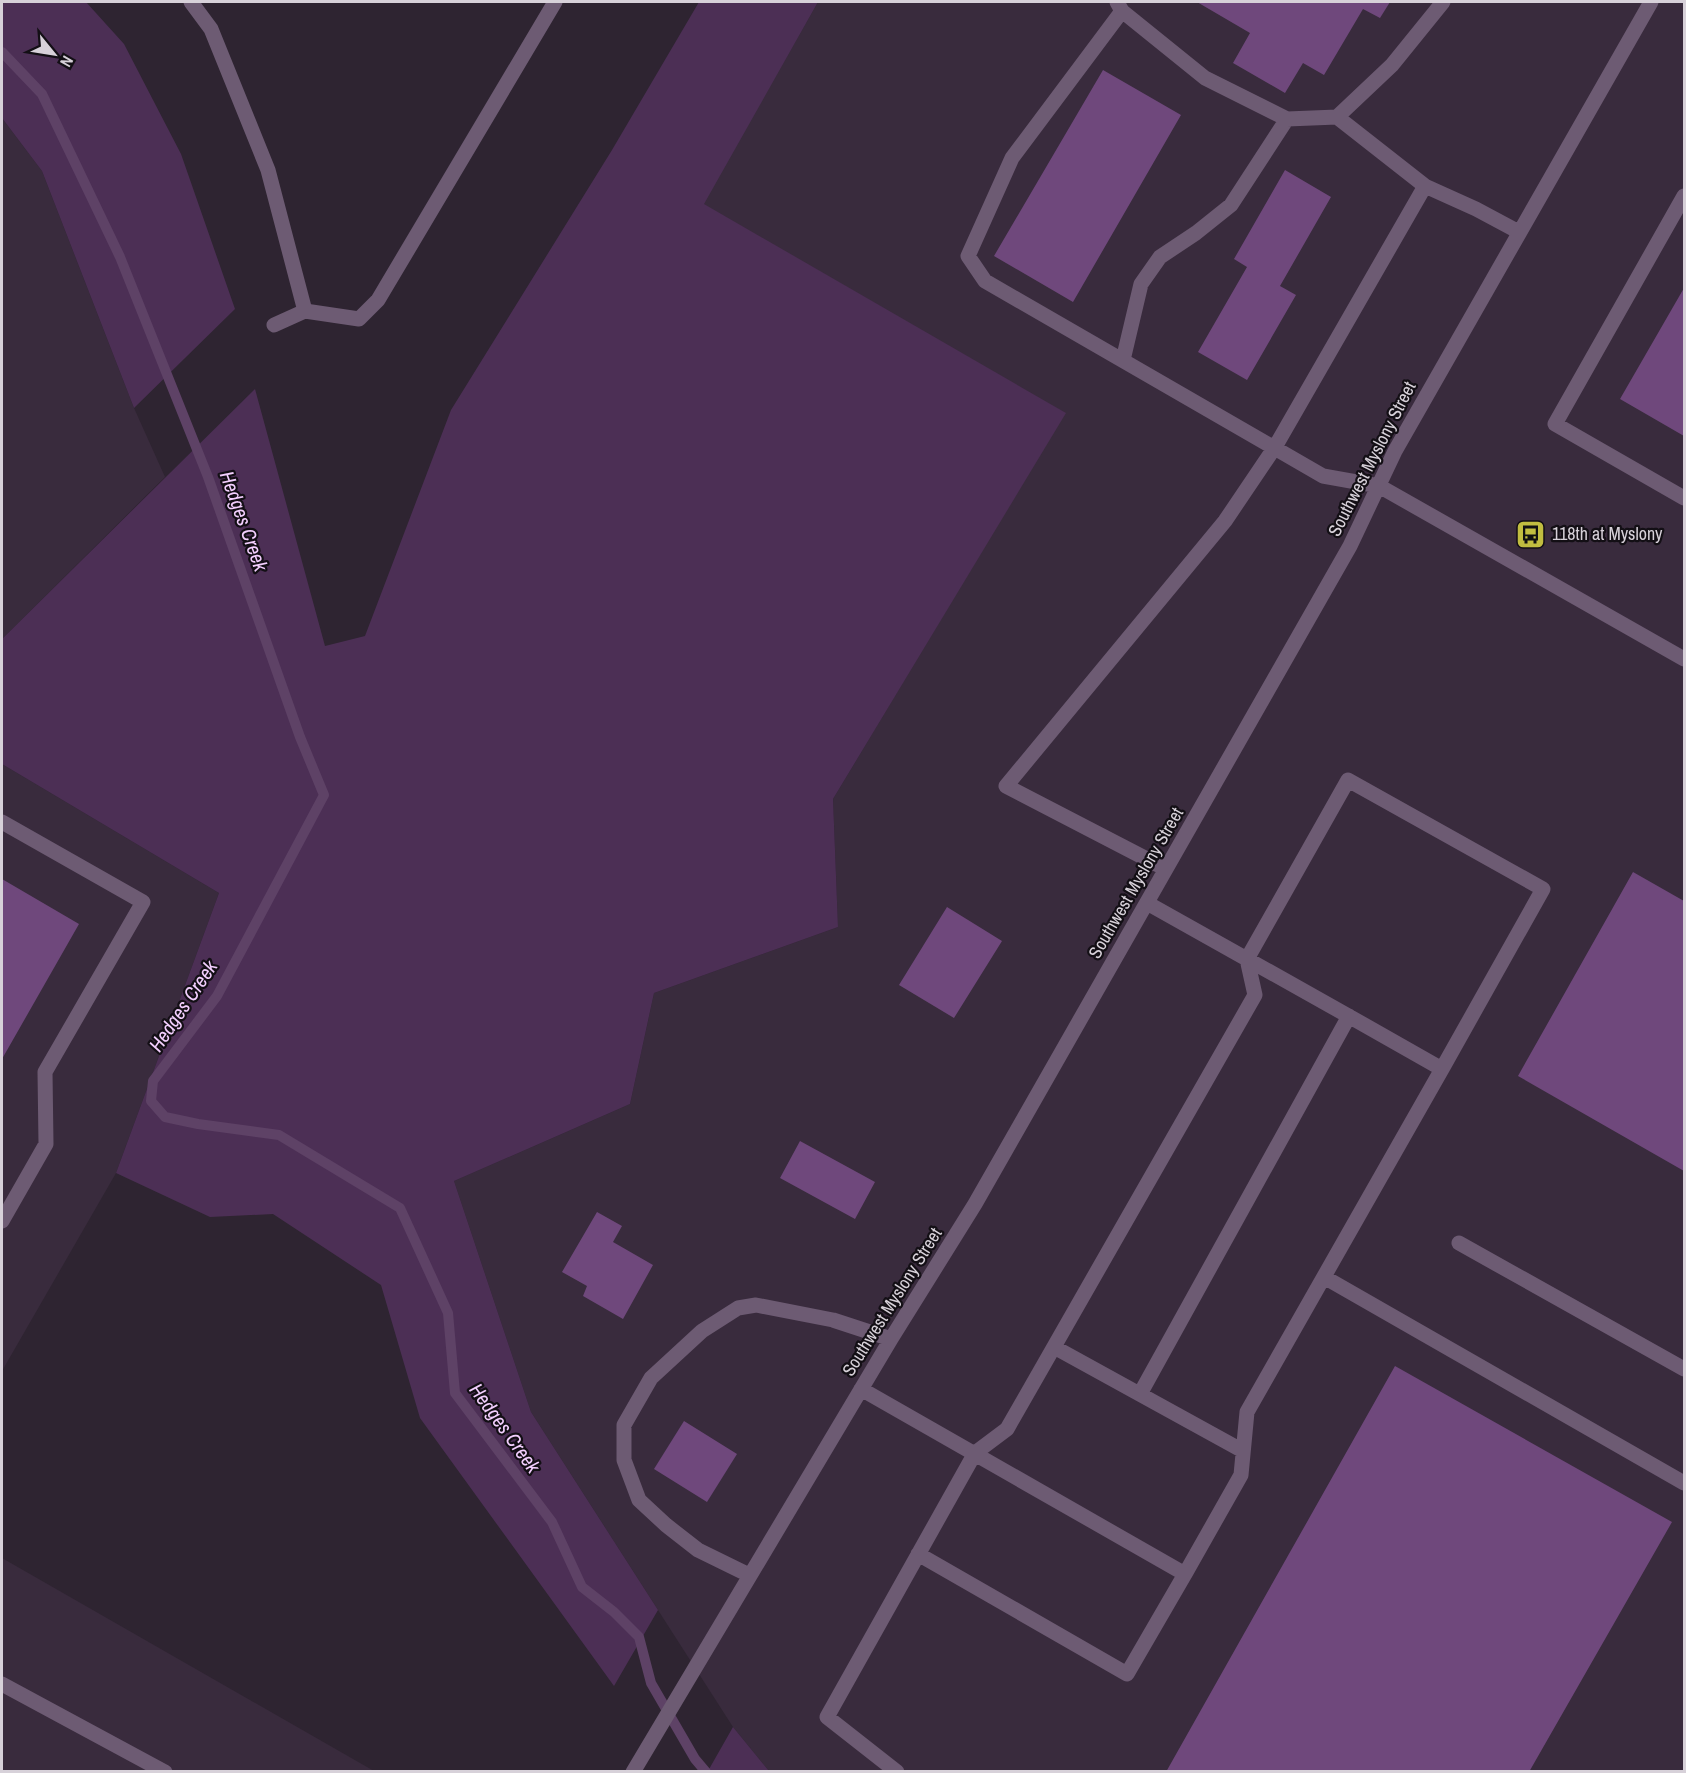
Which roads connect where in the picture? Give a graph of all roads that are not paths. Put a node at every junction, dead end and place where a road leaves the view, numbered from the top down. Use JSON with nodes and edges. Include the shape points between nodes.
{"nodes":[{"id":1,"x":191,"y":2,"type":"edge"},
{"id":2,"x":555,"y":2,"type":"edge"},
{"id":3,"x":1443,"y":2,"type":"edge"},
{"id":4,"x":1651,"y":2,"type":"edge"},
{"id":5,"x":1120,"y":6,"type":"edge"},
{"id":6,"x":1337,"y":117,"type":"junction"},
{"id":7,"x":1287,"y":119,"type":"junction"},
{"id":8,"x":1425,"y":186,"type":"junction"},
{"id":9,"x":1684,"y":196,"type":"edge"},
{"id":10,"x":1519,"y":232,"type":"junction"},
{"id":11,"x":305,"y":311,"type":"junction"},
{"id":12,"x":274,"y":325,"type":"dead end"},
{"id":13,"x":1122,"y":360,"type":"junction"},
{"id":14,"x":1275,"y":447,"type":"junction"},
{"id":15,"x":1378,"y":486,"type":"junction"},
{"id":16,"x":1684,"y":498,"type":"edge"},
{"id":17,"x":1684,"y":659,"type":"edge"},
{"id":18,"x":2,"y":822,"type":"edge"},
{"id":19,"x":1166,"y":869,"type":"junction"},
{"id":20,"x":1147,"y":903,"type":"junction"},
{"id":21,"x":1247,"y":959,"type":"junction"},
{"id":22,"x":1348,"y":1016,"type":"junction"},
{"id":23,"x":1442,"y":1069,"type":"junction"},
{"id":24,"x":2,"y":1221,"type":"edge"},
{"id":25,"x":1459,"y":1243,"type":"dead end"},
{"id":26,"x":1324,"y":1277,"type":"junction"},
{"id":27,"x":891,"y":1339,"type":"junction"},
{"id":28,"x":1054,"y":1347,"type":"junction"},
{"id":29,"x":1684,"y":1369,"type":"edge"},
{"id":30,"x":861,"y":1389,"type":"junction"},
{"id":31,"x":1140,"y":1394,"type":"junction"},
{"id":32,"x":1243,"y":1451,"type":"junction"},
{"id":33,"x":975,"y":1453,"type":"junction"},
{"id":34,"x":1684,"y":1483,"type":"edge"},
{"id":35,"x":918,"y":1554,"type":"junction"},
{"id":36,"x":1185,"y":1574,"type":"junction"},
{"id":37,"x":749,"y":1575,"type":"junction"},
{"id":38,"x":2,"y":1684,"type":"edge"},
{"id":39,"x":165,"y":1772,"type":"edge"},
{"id":40,"x":633,"y":1772,"type":"edge"},
{"id":41,"x":897,"y":1772,"type":"edge"}],
"edges":[{"from":1,"to":11,"type":"street","via":[[212,29],[267,170]]},
{"from":2,"to":11,"type":"street","via":[[378,300],[358,319]]},
{"from":3,"to":6,"type":"street","via":[[1392,65]]},
{"from":4,"to":10,"type":"street","name":"Southwest Myslony Street"},
{"from":5,"to":7,"type":"street","via":[[1205,78]]},
{"from":5,"to":13,"type":"street","via":[[1012,158],[968,256],[985,281]]},
{"from":6,"to":7,"type":"street"},
{"from":6,"to":8,"type":"street"},
{"from":7,"to":13,"type":"street","via":[[1231,205],[1160,257],[1141,284]]},
{"from":8,"to":10,"type":"street"},
{"from":8,"to":14,"type":"street"},
{"from":9,"to":16,"type":"street","via":[[1555,424]]},
{"from":10,"to":15,"type":"street","name":"Southwest Myslony Street"},
{"from":11,"to":12,"type":"street"},
{"from":13,"to":14,"type":"street"},
{"from":14,"to":15,"type":"street","via":[[1323,476]]},
{"from":14,"to":19,"type":"street","via":[[1225,520],[1006,786]]},
{"from":15,"to":17,"type":"street"},
{"from":15,"to":19,"type":"street","name":"Southwest Myslony Street","via":[[1350,546]]},
{"from":18,"to":24,"type":"street","via":[[143,902],[45,1072],[46,1144]]},
{"from":19,"to":20,"type":"street","name":"Southwest Myslony Street"},
{"from":20,"to":21,"type":"street"},
{"from":20,"to":27,"type":"street","name":"Southwest Myslony Street","via":[[975,1204]]},
{"from":21,"to":22,"type":"street"},
{"from":21,"to":23,"type":"street","via":[[1348,780],[1543,889]]},
{"from":21,"to":28,"type":"street","via":[[1255,995]]},
{"from":22,"to":23,"type":"street"},
{"from":22,"to":31,"type":"street"},
{"from":23,"to":26,"type":"street"},
{"from":25,"to":29,"type":"street"},
{"from":26,"to":32,"type":"street","via":[[1247,1413]]},
{"from":26,"to":34,"type":"street"},
{"from":27,"to":30,"type":"street","name":"Southwest Myslony Street"},
{"from":27,"to":37,"type":"street","via":[[833,1320],[756,1305],[738,1308],[702,1331],[651,1378],[624,1425],[624,1460],[639,1500],[698,1550]]},
{"from":28,"to":31,"type":"street"},
{"from":28,"to":33,"type":"street","via":[[1007,1430]]},
{"from":30,"to":33,"type":"street"},
{"from":30,"to":37,"type":"street","name":"Southwest Myslony Street"},
{"from":31,"to":32,"type":"street"},
{"from":32,"to":36,"type":"street","via":[[1241,1475]]},
{"from":33,"to":35,"type":"street"},
{"from":33,"to":36,"type":"street"},
{"from":35,"to":36,"type":"street","via":[[1127,1674]]},
{"from":35,"to":41,"type":"street","via":[[826,1717]]},
{"from":37,"to":40,"type":"street","name":"Southwest Myslony Street"},
{"from":38,"to":39,"type":"street"}]}
